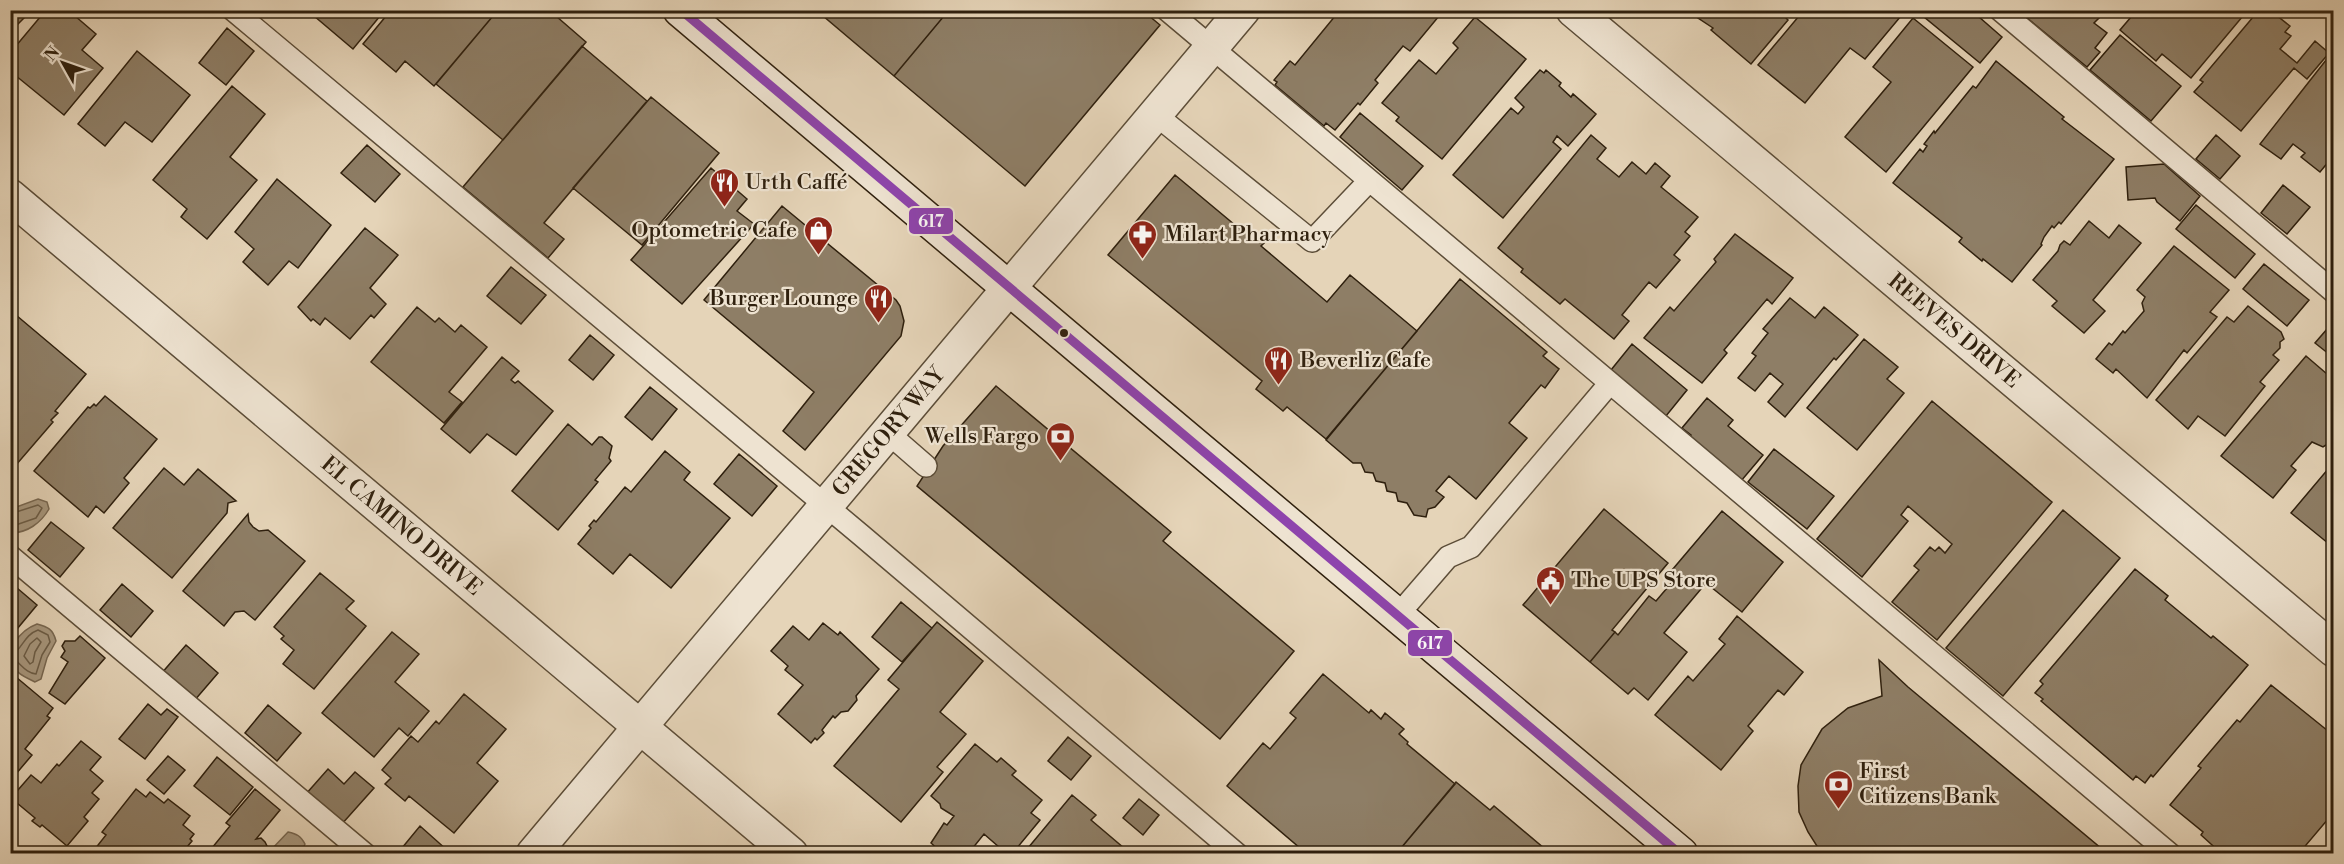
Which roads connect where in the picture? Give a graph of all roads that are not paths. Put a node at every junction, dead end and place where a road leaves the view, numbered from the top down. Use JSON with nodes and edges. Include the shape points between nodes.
{"nodes":[{"id":1,"x":233,"y":10,"type":"edge"},
{"id":2,"x":681,"y":10,"type":"edge"},
{"id":3,"x":1167,"y":10,"type":"edge"},
{"id":4,"x":1243,"y":10,"type":"edge"},
{"id":5,"x":1573,"y":10,"type":"edge"},
{"id":6,"x":2000,"y":10,"type":"edge"},
{"id":7,"x":1211,"y":48,"type":"junction"},
{"id":8,"x":1156,"y":115,"type":"junction"},
{"id":9,"x":1369,"y":181,"type":"junction"},
{"id":10,"x":10,"y":196,"type":"edge"},
{"id":11,"x":1009,"y":289,"type":"junction"},
{"id":12,"x":2334,"y":292,"type":"edge"},
{"id":13,"x":1610,"y":383,"type":"junction"},
{"id":14,"x":888,"y":433,"type":"junction"},
{"id":15,"x":926,"y":466,"type":"dead end"},
{"id":16,"x":826,"y":506,"type":"junction"},
{"id":17,"x":10,"y":556,"type":"edge"},
{"id":18,"x":1397,"y":616,"type":"junction"},
{"id":19,"x":2334,"y":650,"type":"edge"},
{"id":20,"x":641,"y":726,"type":"junction"},
{"id":21,"x":365,"y":854,"type":"edge"},
{"id":22,"x":533,"y":854,"type":"edge"},
{"id":23,"x":791,"y":854,"type":"edge"},
{"id":24,"x":1237,"y":854,"type":"edge"},
{"id":25,"x":1681,"y":854,"type":"edge"},
{"id":26,"x":2170,"y":854,"type":"edge"}],
"edges":[{"from":1,"to":16,"type":"lane"},
{"from":2,"to":11,"type":"street"},
{"from":3,"to":7,"type":"lane"},
{"from":4,"to":7,"type":"street","name":"GREGORY WAY"},
{"from":5,"to":19,"type":"street","name":"REEVES DRIVE"},
{"from":6,"to":12,"type":"lane"},
{"from":7,"to":8,"type":"street","name":"GREGORY WAY"},
{"from":7,"to":9,"type":"lane"},
{"from":8,"to":9,"type":"lane","via":[[1312,241]]},
{"from":8,"to":11,"type":"street","name":"GREGORY WAY"},
{"from":9,"to":13,"type":"lane"},
{"from":10,"to":20,"type":"street","name":"EL CAMINO DRIVE"},
{"from":11,"to":14,"type":"street","name":"GREGORY WAY"},
{"from":11,"to":18,"type":"street"},
{"from":13,"to":18,"type":"lane","via":[[1471,547],[1448,557]]},
{"from":13,"to":26,"type":"lane"},
{"from":14,"to":15,"type":"lane"},
{"from":14,"to":16,"type":"street","name":"GREGORY WAY"},
{"from":16,"to":20,"type":"street","name":"GREGORY WAY"},
{"from":16,"to":24,"type":"lane"},
{"from":17,"to":21,"type":"lane"},
{"from":18,"to":25,"type":"street"},
{"from":20,"to":22,"type":"street","name":"GREGORY WAY"},
{"from":20,"to":23,"type":"street","name":"EL CAMINO DRIVE"}]}
